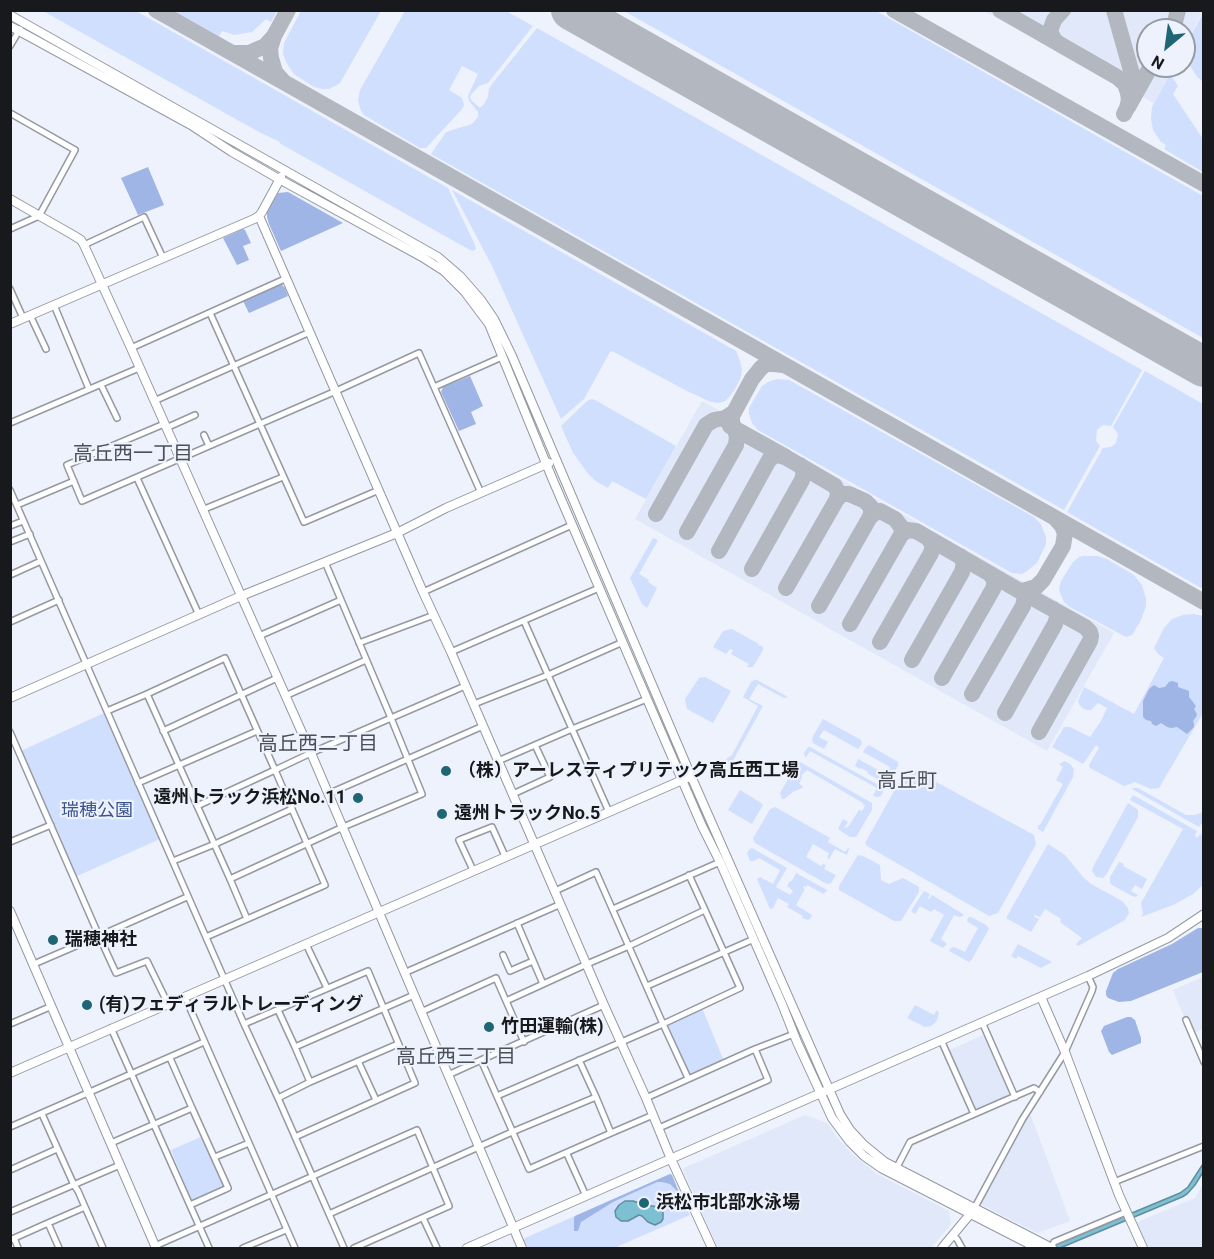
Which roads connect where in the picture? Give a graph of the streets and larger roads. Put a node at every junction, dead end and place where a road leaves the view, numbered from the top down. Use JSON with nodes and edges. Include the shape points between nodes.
{"nodes":[{"id":1,"x":10,"y":15,"type":"edge"},
{"id":2,"x":24,"y":22,"type":"junction"},
{"id":3,"x":10,"y":26,"type":"edge"},
{"id":4,"x":19,"y":31,"type":"junction"},
{"id":5,"x":10,"y":46,"type":"edge"},
{"id":6,"x":10,"y":114,"type":"edge"},
{"id":7,"x":284,"y":170,"type":"junction"},
{"id":8,"x":279,"y":179,"type":"junction"},
{"id":9,"x":10,"y":200,"type":"edge"},
{"id":10,"x":39,"y":216,"type":"junction"},
{"id":11,"x":259,"y":216,"type":"junction"},
{"id":12,"x":10,"y":229,"type":"edge"},
{"id":13,"x":84,"y":245,"type":"junction"},
{"id":14,"x":163,"y":258,"type":"junction"},
{"id":15,"x":287,"y":278,"type":"junction"},
{"id":16,"x":101,"y":285,"type":"junction"},
{"id":17,"x":10,"y":289,"type":"edge"},
{"id":18,"x":54,"y":304,"type":"junction"},
{"id":19,"x":210,"y":313,"type":"junction"},
{"id":20,"x":27,"y":317,"type":"junction"},
{"id":21,"x":10,"y":324,"type":"edge"},
{"id":22,"x":310,"y":332,"type":"junction"},
{"id":23,"x":131,"y":348,"type":"junction"},
{"id":24,"x":46,"y":349,"type":"dead end"},
{"id":25,"x":502,"y":357,"type":"junction"},
{"id":26,"x":234,"y":366,"type":"junction"},
{"id":27,"x":140,"y":368,"type":"junction"},
{"id":28,"x":100,"y":385,"type":"junction"},
{"id":29,"x":434,"y":387,"type":"junction"},
{"id":30,"x":90,"y":389,"type":"junction"},
{"id":31,"x":336,"y":391,"type":"junction"},
{"id":32,"x":154,"y":401,"type":"junction"},
{"id":33,"x":195,"y":416,"type":"dead end"},
{"id":34,"x":117,"y":418,"type":"dead end"},
{"id":35,"x":10,"y":423,"type":"edge"},
{"id":36,"x":260,"y":424,"type":"junction"},
{"id":37,"x":165,"y":426,"type":"junction"},
{"id":38,"x":204,"y":435,"type":"dead end"},
{"id":39,"x":209,"y":446,"type":"junction"},
{"id":40,"x":180,"y":459,"type":"junction"},
{"id":41,"x":555,"y":459,"type":"junction"},
{"id":42,"x":546,"y":464,"type":"junction"},
{"id":43,"x":284,"y":477,"type":"junction"},
{"id":44,"x":137,"y":478,"type":"junction"},
{"id":45,"x":74,"y":481,"type":"junction"},
{"id":46,"x":10,"y":490,"type":"edge"},
{"id":47,"x":379,"y":490,"type":"junction"},
{"id":48,"x":481,"y":493,"type":"junction"},
{"id":49,"x":17,"y":505,"type":"junction"},
{"id":50,"x":202,"y":510,"type":"junction"},
{"id":51,"x":24,"y":521,"type":"junction"},
{"id":52,"x":572,"y":525,"type":"junction"},
{"id":53,"x":10,"y":526,"type":"edge"},
{"id":54,"x":397,"y":533,"type":"junction"},
{"id":55,"x":30,"y":534,"type":"junction"},
{"id":56,"x":10,"y":542,"type":"edge"},
{"id":57,"x":41,"y":561,"type":"junction"},
{"id":58,"x":325,"y":562,"type":"junction"},
{"id":59,"x":10,"y":575,"type":"edge"},
{"id":60,"x":599,"y":588,"type":"junction"},
{"id":61,"x":423,"y":592,"type":"junction"},
{"id":62,"x":241,"y":596,"type":"junction"},
{"id":63,"x":59,"y":600,"type":"junction"},
{"id":64,"x":341,"y":600,"type":"junction"},
{"id":65,"x":199,"y":615,"type":"junction"},
{"id":66,"x":434,"y":615,"type":"junction"},
{"id":67,"x":524,"y":621,"type":"junction"},
{"id":68,"x":10,"y":622,"type":"edge"},
{"id":69,"x":259,"y":636,"type":"junction"},
{"id":70,"x":623,"y":642,"type":"junction"},
{"id":71,"x":359,"y":643,"type":"junction"},
{"id":72,"x":451,"y":652,"type":"junction"},
{"id":73,"x":366,"y":660,"type":"junction"},
{"id":74,"x":87,"y":664,"type":"junction"},
{"id":75,"x":548,"y":675,"type":"junction"},
{"id":76,"x":277,"y":678,"type":"junction"},
{"id":77,"x":465,"y":686,"type":"junction"},
{"id":78,"x":147,"y":694,"type":"junction"},
{"id":79,"x":242,"y":695,"type":"junction"},
{"id":80,"x":285,"y":696,"type":"junction"},
{"id":81,"x":10,"y":698,"type":"edge"},
{"id":82,"x":647,"y":699,"type":"junction"},
{"id":83,"x":474,"y":704,"type":"junction"},
{"id":84,"x":107,"y":711,"type":"junction"},
{"id":85,"x":391,"y":718,"type":"junction"},
{"id":86,"x":483,"y":726,"type":"junction"},
{"id":87,"x":572,"y":729,"type":"junction"},
{"id":88,"x":163,"y":731,"type":"junction"},
{"id":89,"x":257,"y":731,"type":"junction"},
{"id":90,"x":10,"y":732,"type":"edge"},
{"id":91,"x":535,"y":745,"type":"junction"},
{"id":92,"x":311,"y":753,"type":"junction"},
{"id":93,"x":408,"y":759,"type":"junction"},
{"id":94,"x":498,"y":762,"type":"junction"},
{"id":95,"x":178,"y":765,"type":"junction"},
{"id":96,"x":275,"y":770,"type":"junction"},
{"id":97,"x":691,"y":776,"type":"junction"},
{"id":98,"x":682,"y":780,"type":"junction"},
{"id":99,"x":138,"y":783,"type":"junction"},
{"id":100,"x":328,"y":794,"type":"junction"},
{"id":101,"x":513,"y":794,"type":"junction"},
{"id":102,"x":197,"y":806,"type":"junction"},
{"id":103,"x":292,"y":809,"type":"junction"},
{"id":104,"x":609,"y":812,"type":"junction"},
{"id":105,"x":51,"y":825,"type":"junction"},
{"id":106,"x":342,"y":827,"type":"junction"},
{"id":107,"x":10,"y":842,"type":"edge"},
{"id":108,"x":308,"y":843,"type":"junction"},
{"id":109,"x":534,"y":843,"type":"junction"},
{"id":110,"x":215,"y":844,"type":"junction"},
{"id":111,"x":505,"y":856,"type":"junction"},
{"id":112,"x":173,"y":861,"type":"junction"},
{"id":113,"x":720,"y":862,"type":"junction"},
{"id":114,"x":473,"y":870,"type":"junction"},
{"id":115,"x":689,"y":875,"type":"junction"},
{"id":116,"x":230,"y":879,"type":"junction"},
{"id":117,"x":555,"y":891,"type":"junction"},
{"id":118,"x":188,"y":897,"type":"junction"},
{"id":119,"x":561,"y":904,"type":"junction"},
{"id":120,"x":613,"y":909,"type":"junction"},
{"id":121,"x":705,"y":910,"type":"junction"},
{"id":122,"x":10,"y":911,"type":"edge"},
{"id":123,"x":379,"y":912,"type":"junction"},
{"id":124,"x":1203,"y":914,"type":"edge"},
{"id":125,"x":247,"y":919,"type":"junction"},
{"id":126,"x":517,"y":923,"type":"junction"},
{"id":127,"x":99,"y":936,"type":"junction"},
{"id":128,"x":206,"y":937,"type":"junction"},
{"id":129,"x":754,"y":939,"type":"junction"},
{"id":130,"x":306,"y":944,"type":"junction"},
{"id":131,"x":629,"y":946,"type":"junction"},
{"id":132,"x":724,"y":951,"type":"junction"},
{"id":133,"x":503,"y":955,"type":"dead end"},
{"id":134,"x":533,"y":961,"type":"junction"},
{"id":135,"x":34,"y":964,"type":"junction"},
{"id":136,"x":587,"y":964,"type":"junction"},
{"id":137,"x":405,"y":973,"type":"junction"},
{"id":138,"x":1088,"y":976,"type":"junction"},
{"id":139,"x":224,"y":980,"type":"junction"},
{"id":140,"x":543,"y":984,"type":"junction"},
{"id":141,"x":647,"y":986,"type":"junction"},
{"id":142,"x":327,"y":988,"type":"junction"},
{"id":143,"x":414,"y":995,"type":"junction"},
{"id":144,"x":185,"y":997,"type":"junction"},
{"id":145,"x":1041,"y":997,"type":"junction"},
{"id":146,"x":506,"y":1001,"type":"junction"},
{"id":147,"x":168,"y":1004,"type":"junction"},
{"id":148,"x":604,"y":1005,"type":"junction"},
{"id":149,"x":52,"y":1006,"type":"junction"},
{"id":150,"x":383,"y":1009,"type":"junction"},
{"id":151,"x":278,"y":1010,"type":"junction"},
{"id":152,"x":421,"y":1012,"type":"junction"},
{"id":153,"x":1186,"y":1020,"type":"dead end"},
{"id":154,"x":982,"y":1022,"type":"junction"},
{"id":155,"x":10,"y":1024,"type":"edge"},
{"id":156,"x":244,"y":1024,"type":"junction"},
{"id":157,"x":663,"y":1024,"type":"junction"},
{"id":158,"x":111,"y":1028,"type":"junction"},
{"id":159,"x":794,"y":1034,"type":"junction"},
{"id":160,"x":941,"y":1040,"type":"junction"},
{"id":161,"x":621,"y":1041,"type":"junction"},
{"id":162,"x":204,"y":1042,"type":"junction"},
{"id":163,"x":524,"y":1042,"type":"junction"},
{"id":164,"x":398,"y":1044,"type":"junction"},
{"id":165,"x":70,"y":1047,"type":"junction"},
{"id":166,"x":295,"y":1047,"type":"junction"},
{"id":167,"x":755,"y":1049,"type":"junction"},
{"id":168,"x":1065,"y":1052,"type":"junction"},
{"id":169,"x":170,"y":1058,"type":"junction"},
{"id":170,"x":481,"y":1060,"type":"junction"},
{"id":171,"x":579,"y":1060,"type":"junction"},
{"id":172,"x":358,"y":1061,"type":"junction"},
{"id":173,"x":1203,"y":1062,"type":"edge"},
{"id":174,"x":10,"y":1063,"type":"edge"},
{"id":175,"x":12,"y":1072,"type":"edge"},
{"id":176,"x":132,"y":1073,"type":"junction"},
{"id":177,"x":448,"y":1075,"type":"junction"},
{"id":178,"x":688,"y":1078,"type":"junction"},
{"id":179,"x":310,"y":1082,"type":"junction"},
{"id":180,"x":828,"y":1090,"type":"junction"},
{"id":181,"x":89,"y":1092,"type":"junction"},
{"id":182,"x":1040,"y":1092,"type":"junction"},
{"id":183,"x":820,"y":1094,"type":"junction"},
{"id":184,"x":497,"y":1096,"type":"junction"},
{"id":185,"x":596,"y":1097,"type":"junction"},
{"id":186,"x":1015,"y":1097,"type":"junction"},
{"id":187,"x":278,"y":1098,"type":"junction"},
{"id":188,"x":646,"y":1098,"type":"junction"},
{"id":189,"x":376,"y":1100,"type":"junction"},
{"id":190,"x":192,"y":1108,"type":"junction"},
{"id":191,"x":42,"y":1114,"type":"junction"},
{"id":192,"x":974,"y":1114,"type":"junction"},
{"id":193,"x":653,"y":1115,"type":"junction"},
{"id":194,"x":154,"y":1124,"type":"junction"},
{"id":195,"x":10,"y":1127,"type":"edge"},
{"id":196,"x":659,"y":1128,"type":"junction"},
{"id":197,"x":512,"y":1132,"type":"junction"},
{"id":198,"x":611,"y":1133,"type":"junction"},
{"id":199,"x":295,"y":1137,"type":"junction"},
{"id":200,"x":111,"y":1143,"type":"junction"},
{"id":201,"x":249,"y":1143,"type":"junction"},
{"id":202,"x":1203,"y":1146,"type":"edge"},
{"id":203,"x":478,"y":1148,"type":"junction"},
{"id":204,"x":57,"y":1149,"type":"junction"},
{"id":205,"x":567,"y":1154,"type":"junction"},
{"id":206,"x":215,"y":1157,"type":"junction"},
{"id":207,"x":671,"y":1159,"type":"junction"},
{"id":208,"x":120,"y":1165,"type":"junction"},
{"id":209,"x":433,"y":1167,"type":"junction"},
{"id":210,"x":896,"y":1169,"type":"junction"},
{"id":211,"x":10,"y":1170,"type":"edge"},
{"id":212,"x":313,"y":1177,"type":"junction"},
{"id":213,"x":1114,"y":1182,"type":"junction"},
{"id":214,"x":74,"y":1185,"type":"junction"},
{"id":215,"x":271,"y":1194,"type":"junction"},
{"id":216,"x":586,"y":1196,"type":"junction"},
{"id":217,"x":190,"y":1205,"type":"junction"},
{"id":218,"x":85,"y":1208,"type":"junction"},
{"id":219,"x":972,"y":1211,"type":"junction"},
{"id":220,"x":10,"y":1212,"type":"edge"},
{"id":221,"x":329,"y":1214,"type":"junction"},
{"id":222,"x":1128,"y":1215,"type":"junction"},
{"id":223,"x":423,"y":1218,"type":"junction"},
{"id":224,"x":48,"y":1222,"type":"junction"},
{"id":225,"x":200,"y":1226,"type":"junction"},
{"id":226,"x":513,"y":1228,"type":"junction"},
{"id":227,"x":286,"y":1230,"type":"junction"},
{"id":228,"x":952,"y":1235,"type":"junction"},
{"id":229,"x":12,"y":1239,"type":"edge"},
{"id":230,"x":155,"y":1247,"type":"edge"},
{"id":231,"x":1051,"y":1247,"type":"edge"},
{"id":232,"x":18,"y":1248,"type":"edge"},
{"id":233,"x":59,"y":1248,"type":"edge"},
{"id":234,"x":103,"y":1248,"type":"edge"},
{"id":235,"x":209,"y":1248,"type":"edge"},
{"id":236,"x":243,"y":1248,"type":"edge"},
{"id":237,"x":295,"y":1248,"type":"edge"},
{"id":238,"x":344,"y":1248,"type":"edge"},
{"id":239,"x":354,"y":1248,"type":"edge"},
{"id":240,"x":437,"y":1248,"type":"edge"},
{"id":241,"x":467,"y":1248,"type":"edge"},
{"id":242,"x":522,"y":1248,"type":"edge"},
{"id":243,"x":712,"y":1248,"type":"edge"},
{"id":244,"x":942,"y":1248,"type":"edge"},
{"id":245,"x":962,"y":1248,"type":"edge"},
{"id":246,"x":1035,"y":1248,"type":"edge"},
{"id":247,"x":1143,"y":1248,"type":"edge"}],
"edges":[{"from":1,"to":2,"type":"street"},
{"from":2,"to":4,"type":"street"},
{"from":2,"to":7,"type":"street"},
{"from":3,"to":4,"type":"street"},
{"from":4,"to":5,"type":"street"},
{"from":4,"to":8,"type":"street","via":[[191,125]]},
{"from":6,"to":10,"type":"street","via":[[75,150]]},
{"from":7,"to":8,"type":"street"},
{"from":7,"to":41,"type":"street","via":[[438,257],[460,276],[494,319]]},
{"from":8,"to":11,"type":"street"},
{"from":8,"to":25,"type":"street","via":[[444,271],[489,324]]},
{"from":9,"to":10,"type":"street"},
{"from":10,"to":12,"type":"street"},
{"from":10,"to":13,"type":"street"},
{"from":11,"to":14,"type":"street"},
{"from":11,"to":15,"type":"street"},
{"from":13,"to":14,"type":"street","via":[[144,217]]},
{"from":13,"to":16,"type":"street"},
{"from":14,"to":16,"type":"street"},
{"from":15,"to":19,"type":"street"},
{"from":15,"to":22,"type":"street"},
{"from":16,"to":18,"type":"street"},
{"from":16,"to":23,"type":"street"},
{"from":17,"to":20,"type":"street"},
{"from":18,"to":20,"type":"street"},
{"from":18,"to":30,"type":"street"},
{"from":19,"to":23,"type":"street"},
{"from":19,"to":26,"type":"street"},
{"from":20,"to":21,"type":"street"},
{"from":20,"to":24,"type":"street"},
{"from":22,"to":26,"type":"street"},
{"from":22,"to":31,"type":"street"},
{"from":23,"to":27,"type":"street"},
{"from":25,"to":29,"type":"street"},
{"from":25,"to":42,"type":"street"},
{"from":26,"to":32,"type":"street"},
{"from":26,"to":36,"type":"street"},
{"from":27,"to":28,"type":"street"},
{"from":27,"to":32,"type":"street"},
{"from":28,"to":30,"type":"street"},
{"from":28,"to":34,"type":"street"},
{"from":29,"to":31,"type":"street","via":[[419,353]]},
{"from":29,"to":48,"type":"street"},
{"from":30,"to":35,"type":"street"},
{"from":31,"to":36,"type":"street"},
{"from":31,"to":47,"type":"street"},
{"from":32,"to":37,"type":"street"},
{"from":33,"to":37,"type":"street"},
{"from":36,"to":39,"type":"street"},
{"from":36,"to":43,"type":"street"},
{"from":37,"to":40,"type":"street"},
{"from":37,"to":45,"type":"street","via":[[67,465]]},
{"from":38,"to":39,"type":"street"},
{"from":39,"to":40,"type":"street"},
{"from":40,"to":44,"type":"street"},
{"from":40,"to":50,"type":"street"},
{"from":41,"to":42,"type":"street"},
{"from":41,"to":97,"type":"street"},
{"from":42,"to":48,"type":"street"},
{"from":42,"to":52,"type":"street"},
{"from":43,"to":47,"type":"street","via":[[304,522]]},
{"from":43,"to":50,"type":"street"},
{"from":44,"to":45,"type":"street","via":[[82,501]]},
{"from":44,"to":65,"type":"street"},
{"from":45,"to":49,"type":"street"},
{"from":46,"to":49,"type":"street"},
{"from":47,"to":54,"type":"street"},
{"from":48,"to":54,"type":"street"},
{"from":49,"to":51,"type":"street"},
{"from":50,"to":62,"type":"street"},
{"from":51,"to":53,"type":"street"},
{"from":51,"to":55,"type":"street"},
{"from":52,"to":60,"type":"street"},
{"from":52,"to":61,"type":"street"},
{"from":54,"to":58,"type":"street"},
{"from":54,"to":61,"type":"street"},
{"from":55,"to":56,"type":"street"},
{"from":55,"to":57,"type":"street"},
{"from":57,"to":59,"type":"street"},
{"from":57,"to":63,"type":"street"},
{"from":58,"to":62,"type":"street"},
{"from":58,"to":64,"type":"street"},
{"from":60,"to":67,"type":"street"},
{"from":60,"to":70,"type":"street"},
{"from":61,"to":66,"type":"street"},
{"from":62,"to":65,"type":"street"},
{"from":62,"to":69,"type":"street"},
{"from":63,"to":68,"type":"street"},
{"from":63,"to":74,"type":"street"},
{"from":64,"to":69,"type":"street"},
{"from":64,"to":71,"type":"street"},
{"from":65,"to":74,"type":"street"},
{"from":66,"to":71,"type":"street"},
{"from":66,"to":72,"type":"street"},
{"from":67,"to":72,"type":"street"},
{"from":67,"to":75,"type":"street"},
{"from":69,"to":76,"type":"street"},
{"from":70,"to":75,"type":"street"},
{"from":70,"to":82,"type":"street"},
{"from":71,"to":73,"type":"street"},
{"from":72,"to":77,"type":"street"},
{"from":73,"to":80,"type":"street"},
{"from":73,"to":85,"type":"street"},
{"from":74,"to":81,"type":"street"},
{"from":74,"to":84,"type":"street"},
{"from":75,"to":83,"type":"street"},
{"from":75,"to":87,"type":"street"},
{"from":76,"to":79,"type":"street"},
{"from":76,"to":80,"type":"street"},
{"from":77,"to":83,"type":"street"},
{"from":77,"to":85,"type":"street"},
{"from":78,"to":79,"type":"street","via":[[225,658]]},
{"from":78,"to":84,"type":"street"},
{"from":78,"to":88,"type":"street"},
{"from":79,"to":88,"type":"street"},
{"from":79,"to":89,"type":"street"},
{"from":80,"to":92,"type":"street"},
{"from":82,"to":87,"type":"street"},
{"from":82,"to":98,"type":"street"},
{"from":83,"to":86,"type":"street"},
{"from":84,"to":99,"type":"street"},
{"from":85,"to":92,"type":"street"},
{"from":85,"to":93,"type":"street"},
{"from":86,"to":93,"type":"street"},
{"from":86,"to":94,"type":"street"},
{"from":87,"to":91,"type":"street"},
{"from":87,"to":104,"type":"street"},
{"from":88,"to":95,"type":"street"},
{"from":89,"to":95,"type":"street"},
{"from":89,"to":96,"type":"street"},
{"from":90,"to":105,"type":"street"},
{"from":91,"to":94,"type":"street"},
{"from":91,"to":101,"type":"street","via":[[550,777]]},
{"from":92,"to":96,"type":"street"},
{"from":92,"to":100,"type":"street"},
{"from":93,"to":100,"type":"street"},
{"from":93,"to":106,"type":"street","via":[[422,794]]},
{"from":94,"to":101,"type":"street"},
{"from":95,"to":99,"type":"street"},
{"from":95,"to":102,"type":"street"},
{"from":96,"to":102,"type":"street"},
{"from":96,"to":103,"type":"street"},
{"from":97,"to":98,"type":"street"},
{"from":97,"to":180,"type":"street"},
{"from":98,"to":104,"type":"street"},
{"from":98,"to":113,"type":"street"},
{"from":99,"to":112,"type":"street"},
{"from":100,"to":106,"type":"street"},
{"from":101,"to":109,"type":"street"},
{"from":102,"to":110,"type":"street"},
{"from":103,"to":108,"type":"street"},
{"from":103,"to":110,"type":"street"},
{"from":104,"to":109,"type":"street"},
{"from":105,"to":107,"type":"street"},
{"from":105,"to":127,"type":"street"},
{"from":106,"to":108,"type":"street"},
{"from":106,"to":123,"type":"street"},
{"from":108,"to":116,"type":"street"},
{"from":108,"to":125,"type":"street","via":[[324,885]]},
{"from":109,"to":111,"type":"street"},
{"from":109,"to":117,"type":"street"},
{"from":110,"to":112,"type":"street"},
{"from":110,"to":116,"type":"street"},
{"from":111,"to":114,"type":"street"},
{"from":111,"to":114,"type":"street","via":[[492,827],[459,840]]},
{"from":112,"to":118,"type":"street"},
{"from":113,"to":115,"type":"street"},
{"from":113,"to":129,"type":"street"},
{"from":114,"to":123,"type":"street"},
{"from":115,"to":120,"type":"street"},
{"from":115,"to":121,"type":"street"},
{"from":116,"to":125,"type":"street"},
{"from":117,"to":119,"type":"street"},
{"from":117,"to":120,"type":"street","via":[[596,872]]},
{"from":118,"to":127,"type":"street"},
{"from":118,"to":128,"type":"street"},
{"from":119,"to":126,"type":"street"},
{"from":119,"to":136,"type":"street"},
{"from":120,"to":131,"type":"street"},
{"from":121,"to":131,"type":"street"},
{"from":121,"to":132,"type":"street"},
{"from":122,"to":135,"type":"street"},
{"from":123,"to":130,"type":"street"},
{"from":123,"to":137,"type":"street"},
{"from":124,"to":138,"type":"street","via":[[1168,938]]},
{"from":125,"to":128,"type":"street"},
{"from":126,"to":134,"type":"street"},
{"from":126,"to":137,"type":"street"},
{"from":127,"to":135,"type":"street"},
{"from":127,"to":147,"type":"street","via":[[116,974],[147,961]]},
{"from":128,"to":139,"type":"street"},
{"from":129,"to":132,"type":"street"},
{"from":129,"to":159,"type":"street"},
{"from":130,"to":139,"type":"street"},
{"from":130,"to":142,"type":"street"},
{"from":131,"to":136,"type":"street"},
{"from":131,"to":141,"type":"street"},
{"from":132,"to":141,"type":"street"},
{"from":132,"to":157,"type":"street","via":[[740,988]]},
{"from":133,"to":134,"type":"street","via":[[510,970]]},
{"from":134,"to":140,"type":"street"},
{"from":135,"to":149,"type":"street"},
{"from":136,"to":140,"type":"street"},
{"from":136,"to":148,"type":"street"},
{"from":137,"to":143,"type":"street"},
{"from":138,"to":145,"type":"street"},
{"from":138,"to":168,"type":"street","via":[[1092,992]]},
{"from":139,"to":144,"type":"street"},
{"from":139,"to":156,"type":"street"},
{"from":140,"to":146,"type":"street"},
{"from":141,"to":157,"type":"street"},
{"from":142,"to":150,"type":"street","via":[[368,971]]},
{"from":142,"to":151,"type":"street"},
{"from":143,"to":150,"type":"street"},
{"from":143,"to":152,"type":"street"},
{"from":144,"to":147,"type":"street"},
{"from":144,"to":162,"type":"street"},
{"from":145,"to":154,"type":"street"},
{"from":145,"to":168,"type":"street"},
{"from":146,"to":152,"type":"street","via":[[496,978]]},
{"from":146,"to":163,"type":"street"},
{"from":147,"to":158,"type":"street"},
{"from":148,"to":161,"type":"street"},
{"from":148,"to":163,"type":"street"},
{"from":149,"to":155,"type":"street"},
{"from":149,"to":165,"type":"street"},
{"from":150,"to":164,"type":"street"},
{"from":150,"to":166,"type":"street"},
{"from":151,"to":156,"type":"street"},
{"from":151,"to":166,"type":"street"},
{"from":152,"to":177,"type":"street"},
{"from":153,"to":173,"type":"street"},
{"from":154,"to":160,"type":"street"},
{"from":154,"to":186,"type":"street"},
{"from":156,"to":187,"type":"street"},
{"from":157,"to":161,"type":"street"},
{"from":157,"to":178,"type":"street"},
{"from":158,"to":165,"type":"street"},
{"from":158,"to":176,"type":"street"},
{"from":159,"to":167,"type":"street"},
{"from":159,"to":183,"type":"street"},
{"from":160,"to":180,"type":"street"},
{"from":160,"to":192,"type":"street"},
{"from":161,"to":171,"type":"street"},
{"from":161,"to":188,"type":"street"},
{"from":162,"to":169,"type":"street"},
{"from":162,"to":201,"type":"street"},
{"from":163,"to":170,"type":"street"},
{"from":164,"to":172,"type":"street"},
{"from":164,"to":189,"type":"street","via":[[415,1083]]},
{"from":165,"to":175,"type":"street"},
{"from":165,"to":181,"type":"street"},
{"from":166,"to":179,"type":"street"},
{"from":167,"to":178,"type":"street"},
{"from":167,"to":196,"type":"street","via":[[768,1080]]},
{"from":168,"to":182,"type":"street"},
{"from":168,"to":213,"type":"street"},
{"from":169,"to":176,"type":"street"},
{"from":169,"to":190,"type":"street"},
{"from":170,"to":177,"type":"street"},
{"from":170,"to":184,"type":"street"},
{"from":171,"to":184,"type":"street"},
{"from":171,"to":185,"type":"street"},
{"from":172,"to":179,"type":"street"},
{"from":172,"to":189,"type":"street"},
{"from":174,"to":175,"type":"street"},
{"from":176,"to":181,"type":"street"},
{"from":176,"to":194,"type":"street"},
{"from":177,"to":203,"type":"street"},
{"from":178,"to":188,"type":"street"},
{"from":179,"to":187,"type":"street"},
{"from":180,"to":183,"type":"street"},
{"from":180,"to":210,"type":"street","via":[[856,1137]]},
{"from":181,"to":191,"type":"street"},
{"from":181,"to":200,"type":"street"},
{"from":182,"to":186,"type":"street","via":[[1034,1088]]},
{"from":182,"to":219,"type":"street"},
{"from":183,"to":207,"type":"street"},
{"from":183,"to":219,"type":"street","via":[[837,1126],[864,1156],[889,1174]]},
{"from":184,"to":197,"type":"street"},
{"from":185,"to":197,"type":"street"},
{"from":185,"to":198,"type":"street"},
{"from":186,"to":192,"type":"street"},
{"from":187,"to":199,"type":"street"},
{"from":188,"to":193,"type":"street"},
{"from":189,"to":199,"type":"street"},
{"from":190,"to":194,"type":"street"},
{"from":190,"to":206,"type":"street"},
{"from":191,"to":195,"type":"street"},
{"from":191,"to":204,"type":"street"},
{"from":192,"to":210,"type":"street","via":[[910,1142]]},
{"from":193,"to":196,"type":"street"},
{"from":193,"to":198,"type":"street"},
{"from":194,"to":200,"type":"street"},
{"from":194,"to":217,"type":"street"},
{"from":196,"to":207,"type":"street"},
{"from":197,"to":203,"type":"street"},
{"from":197,"to":205,"type":"street","via":[[529,1169]]},
{"from":198,"to":205,"type":"street"},
{"from":199,"to":212,"type":"street"},
{"from":200,"to":208,"type":"street"},
{"from":201,"to":206,"type":"street"},
{"from":201,"to":215,"type":"street"},
{"from":202,"to":213,"type":"street"},
{"from":203,"to":209,"type":"street"},
{"from":203,"to":226,"type":"street"},
{"from":204,"to":211,"type":"street"},
{"from":204,"to":214,"type":"street"},
{"from":205,"to":216,"type":"street"},
{"from":206,"to":217,"type":"street","via":[[228,1188]]},
{"from":207,"to":216,"type":"street"},
{"from":207,"to":243,"type":"street"},
{"from":208,"to":214,"type":"street"},
{"from":208,"to":230,"type":"street"},
{"from":209,"to":212,"type":"street","via":[[417,1130]]},
{"from":209,"to":221,"type":"street"},
{"from":209,"to":223,"type":"street","via":[[448,1206]]},
{"from":210,"to":219,"type":"street"},
{"from":212,"to":215,"type":"street"},
{"from":212,"to":221,"type":"street"},
{"from":213,"to":222,"type":"street"},
{"from":214,"to":218,"type":"street"},
{"from":214,"to":220,"type":"street"},
{"from":215,"to":225,"type":"street"},
{"from":215,"to":227,"type":"street"},
{"from":216,"to":226,"type":"street"},
{"from":217,"to":225,"type":"street"},
{"from":218,"to":224,"type":"street"},
{"from":218,"to":234,"type":"street"},
{"from":219,"to":228,"type":"street"},
{"from":219,"to":231,"type":"street"},
{"from":219,"to":246,"type":"street"},
{"from":221,"to":238,"type":"street"},
{"from":222,"to":231,"type":"street","via":[[1054,1242]]},
{"from":222,"to":247,"type":"street"},
{"from":223,"to":239,"type":"street"},
{"from":223,"to":240,"type":"street"},
{"from":224,"to":229,"type":"street"},
{"from":224,"to":233,"type":"street"},
{"from":225,"to":230,"type":"street"},
{"from":225,"to":235,"type":"street"},
{"from":226,"to":241,"type":"street"},
{"from":226,"to":242,"type":"street"},
{"from":227,"to":236,"type":"street"},
{"from":227,"to":237,"type":"street"},
{"from":228,"to":244,"type":"street"},
{"from":228,"to":245,"type":"street"},
{"from":229,"to":232,"type":"street"}]}
